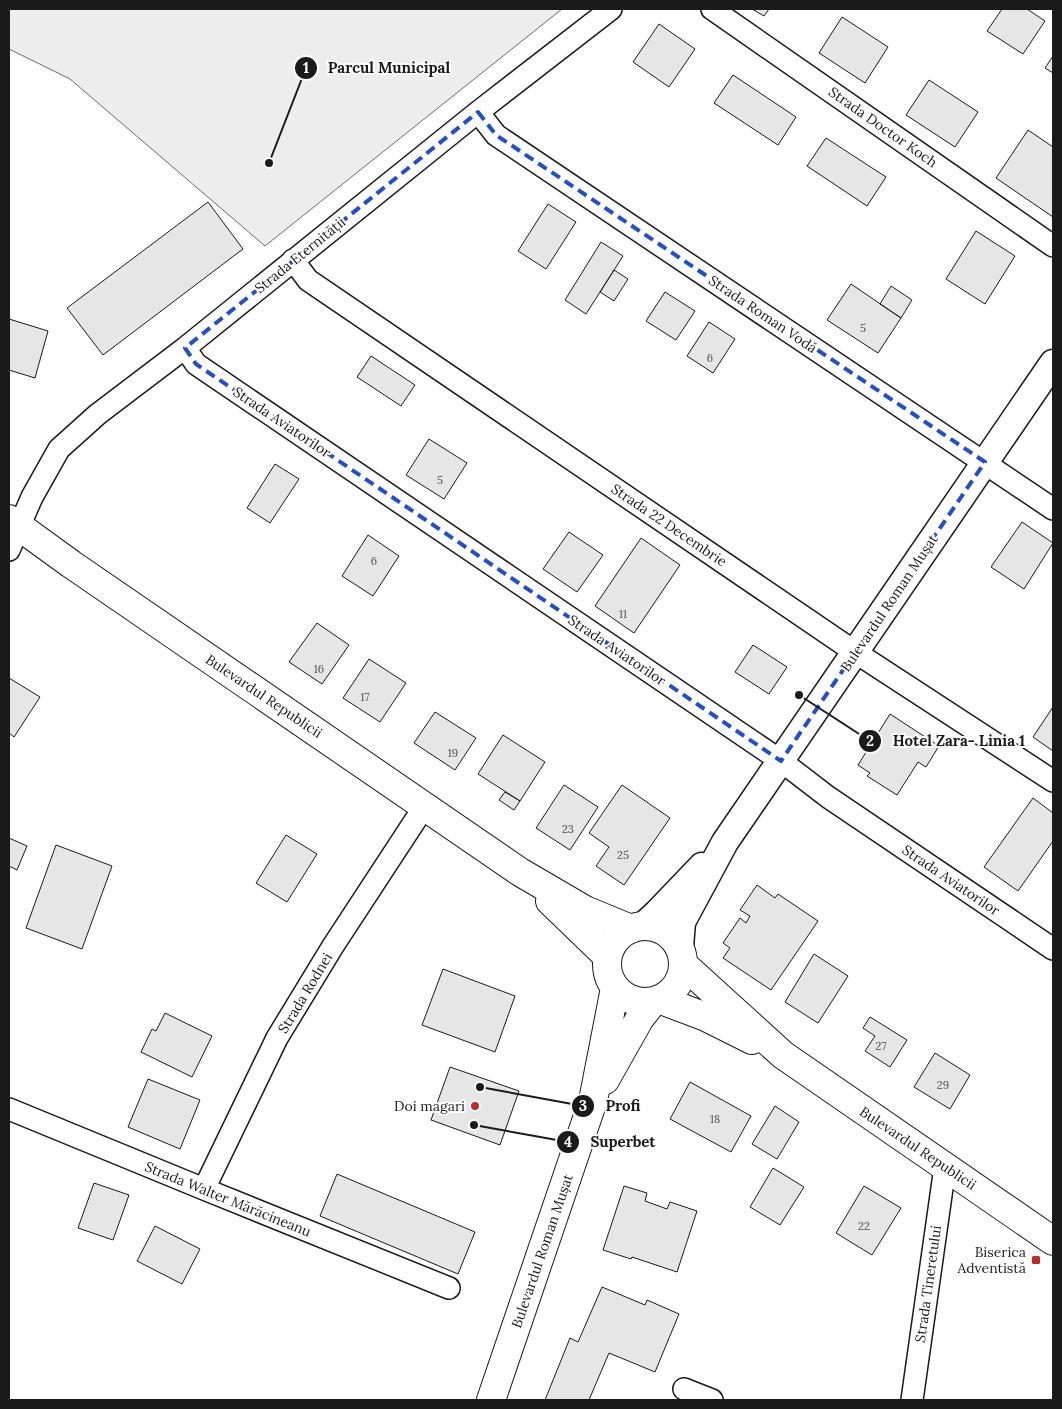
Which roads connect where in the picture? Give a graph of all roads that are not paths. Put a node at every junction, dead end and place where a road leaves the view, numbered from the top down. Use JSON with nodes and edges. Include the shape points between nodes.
{"nodes":[{"id":1,"x":611,"y":9,"type":"edge"},
{"id":2,"x":712,"y":9,"type":"edge"},
{"id":3,"x":478,"y":112,"type":"junction"},
{"id":4,"x":1053,"y":246,"type":"edge"},
{"id":5,"x":293,"y":260,"type":"junction"},
{"id":6,"x":185,"y":348,"type":"junction"},
{"id":7,"x":1053,"y":363,"type":"edge"},
{"id":8,"x":984,"y":462,"type":"junction"},
{"id":9,"x":1053,"y":509,"type":"edge"},
{"id":10,"x":12,"y":532,"type":"edge"},
{"id":11,"x":855,"y":652,"type":"junction"},
{"id":12,"x":781,"y":761,"type":"junction"},
{"id":13,"x":1053,"y":781,"type":"edge"},
{"id":14,"x":424,"y":806,"type":"junction"},
{"id":15,"x":724,"y":842,"type":"junction"},
{"id":16,"x":520,"y":872,"type":"junction"},
{"id":17,"x":637,"y":927,"type":"junction"},
{"id":18,"x":1053,"y":949,"type":"edge"},
{"id":19,"x":607,"y":956,"type":"junction"},
{"id":20,"x":682,"y":956,"type":"junction"},
{"id":21,"x":615,"y":988,"type":"junction"},
{"id":22,"x":657,"y":1001,"type":"junction"},
{"id":23,"x":783,"y":1055,"type":"junction"},
{"id":24,"x":593,"y":1101,"type":"junction"},
{"id":25,"x":9,"y":1108,"type":"edge"},
{"id":26,"x":945,"y":1167,"type":"junction"},
{"id":27,"x":204,"y":1189,"type":"junction"},
{"id":28,"x":1053,"y":1241,"type":"edge"},
{"id":29,"x":449,"y":1288,"type":"dead end"},
{"id":30,"x":684,"y":1389,"type":"dead end"},
{"id":31,"x":491,"y":1400,"type":"edge"},
{"id":32,"x":712,"y":1400,"type":"edge"},
{"id":33,"x":912,"y":1400,"type":"edge"}],
"edges":[{"from":1,"to":3,"type":"street","name":"Strada Eternității"},
{"from":2,"to":4,"type":"street","name":"Strada Doctor Koch"},
{"from":3,"to":5,"type":"street","name":"Strada Eternității"},
{"from":3,"to":8,"type":"street","name":"Strada Roman Vodă","via":[[496,135]]},
{"from":5,"to":6,"type":"street","name":"Strada Eternității"},
{"from":5,"to":11,"type":"street","name":"Strada 22 Decembrie","via":[[308,280]]},
{"from":6,"to":10,"type":"street","name":"Strada Eternității","via":[[98,414],[59,449]]},
{"from":6,"to":12,"type":"street","name":"Strada Aviatorilor","via":[[196,364]]},
{"from":7,"to":8,"type":"street","name":"Bulevardul Roman Mușat"},
{"from":8,"to":9,"type":"street","name":"Strada Roman Vodă"},
{"from":8,"to":11,"type":"street","name":"Bulevardul Roman Mușat"},
{"from":10,"to":14,"type":"main road","name":"Bulevardul Republicii","via":[[71,564]]},
{"from":11,"to":12,"type":"street","name":"Bulevardul Roman Mușat"},
{"from":11,"to":13,"type":"street","name":"Strada 22 Decembrie"},
{"from":12,"to":15,"type":"street","name":"Bulevardul Roman Mușat"},
{"from":12,"to":18,"type":"street","name":"Strada Aviatorilor","via":[[828,797]]},
{"from":14,"to":16,"type":"main road","name":"Bulevardul Republicii"},
{"from":14,"to":27,"type":"street","name":"Strada Rodnei","via":[[277,1038]]},
{"from":15,"to":17,"type":"street","name":"Bulevardul Roman Mușat","via":[[657,913]]},
{"from":15,"to":20,"type":"street","name":"Bulevardul Roman Mușat","via":[[682,922]]},
{"from":16,"to":17,"type":"main road","name":"Bulevardul Republicii","via":[[585,910]]},
{"from":16,"to":19,"type":"main road","name":"Bulevardul Republicii"},
{"from":17,"to":19,"type":"main road","via":[[622,933]]},
{"from":17,"to":20,"type":"main road","via":[[664,931],[673,938]]},
{"from":19,"to":21,"type":"main road","via":[[609,978]]},
{"from":20,"to":22,"type":"main road","via":[[682,976],[677,986]]},
{"from":20,"to":23,"type":"main road","name":"Bulevardul Republicii"},
{"from":21,"to":22,"type":"main road","via":[[632,1001]]},
{"from":21,"to":24,"type":"main road","name":"Bulevardul Roman Mușat"},
{"from":22,"to":23,"type":"main road","name":"Bulevardul Republicii","via":[[706,1017]]},
{"from":22,"to":24,"type":"main road","name":"Bulevardul Roman Mușat","via":[[640,1018]]},
{"from":23,"to":26,"type":"main road","name":"Bulevardul Republicii"},
{"from":24,"to":31,"type":"main road","name":"Bulevardul Roman Mușat"},
{"from":25,"to":27,"type":"street","name":"Strada Walter Mărăcineanu"},
{"from":26,"to":28,"type":"main road","name":"Bulevardul Republicii"},
{"from":26,"to":33,"type":"street","name":"Strada Tineretului"},
{"from":27,"to":29,"type":"street","name":"Strada Walter Mărăcineanu"},
{"from":30,"to":32,"type":"street"}]}
